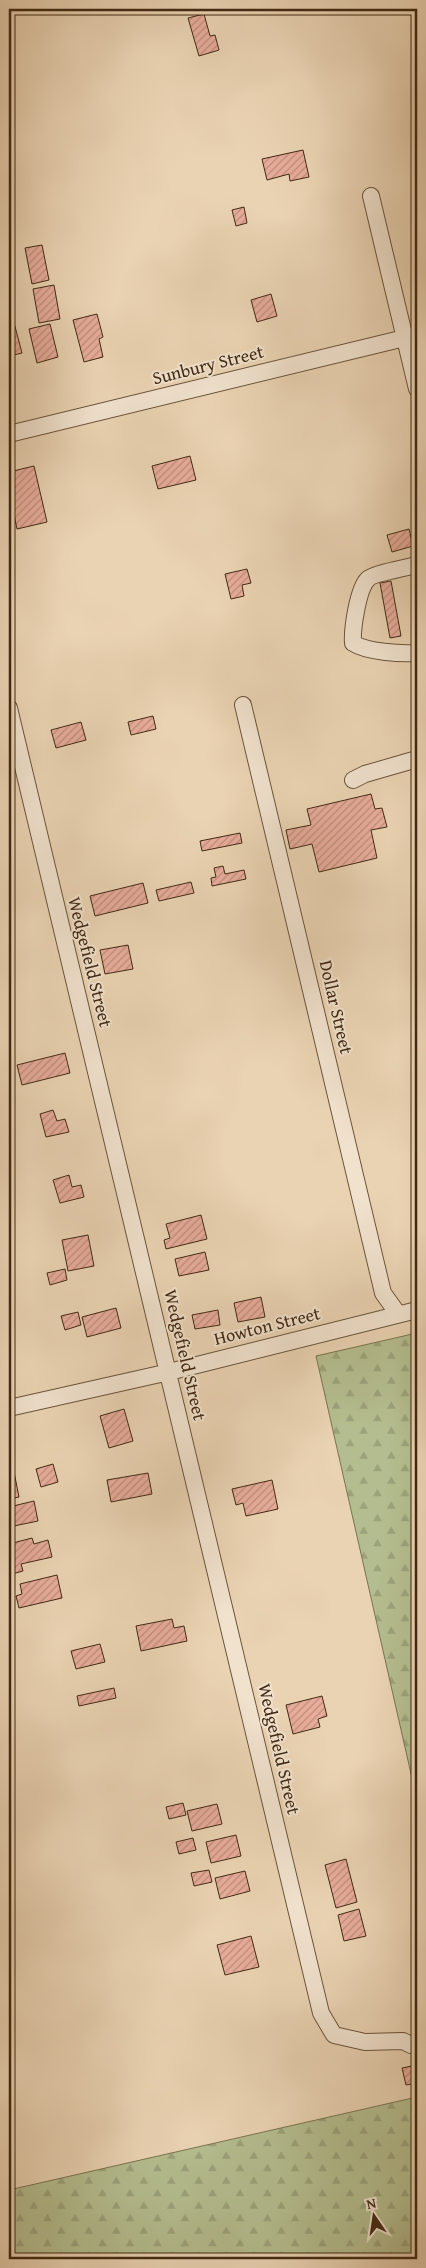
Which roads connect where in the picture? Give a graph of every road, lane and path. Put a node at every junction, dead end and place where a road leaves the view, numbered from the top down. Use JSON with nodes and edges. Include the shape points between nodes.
{"nodes":[{"id":1,"x":371,"y":196,"type":"dead end"},
{"id":2,"x":411,"y":336,"type":"edge"},
{"id":3,"x":417,"y":389,"type":"edge"},
{"id":4,"x":9,"y":434,"type":"edge"},
{"id":5,"x":417,"y":565,"type":"edge"},
{"id":6,"x":417,"y":653,"type":"edge"},
{"id":7,"x":243,"y":705,"type":"dead end"},
{"id":8,"x":9,"y":708,"type":"edge"},
{"id":9,"x":417,"y":759,"type":"edge"},
{"id":10,"x":353,"y":780,"type":"dead end"},
{"id":11,"x":417,"y":1310,"type":"edge"},
{"id":12,"x":398,"y":1314,"type":"junction"},
{"id":13,"x":168,"y":1372,"type":"junction"},
{"id":14,"x":9,"y":1408,"type":"edge"},
{"id":15,"x":411,"y":2045,"type":"dead end"}],
"edges":[{"from":1,"to":2,"type":"street"},
{"from":2,"to":3,"type":"street"},
{"from":2,"to":4,"type":"street","name":"Sunbury Street"},
{"from":5,"to":6,"type":"street","via":[[369,577],[362,586],[352,628],[353,643],[361,648]]},
{"from":7,"to":12,"type":"street","name":"Dollar Street","via":[[383,1293]]},
{"from":8,"to":13,"type":"street","name":"Wedgefield Street"},
{"from":9,"to":10,"type":"street"},
{"from":11,"to":12,"type":"street","name":"Howton Street"},
{"from":12,"to":13,"type":"street","name":"Howton Street"},
{"from":13,"to":14,"type":"street","name":"Howton Street"},
{"from":13,"to":15,"type":"street","name":"Wedgefield Street","via":[[322,2013],[334,2035],[365,2042],[403,2041]]}]}
